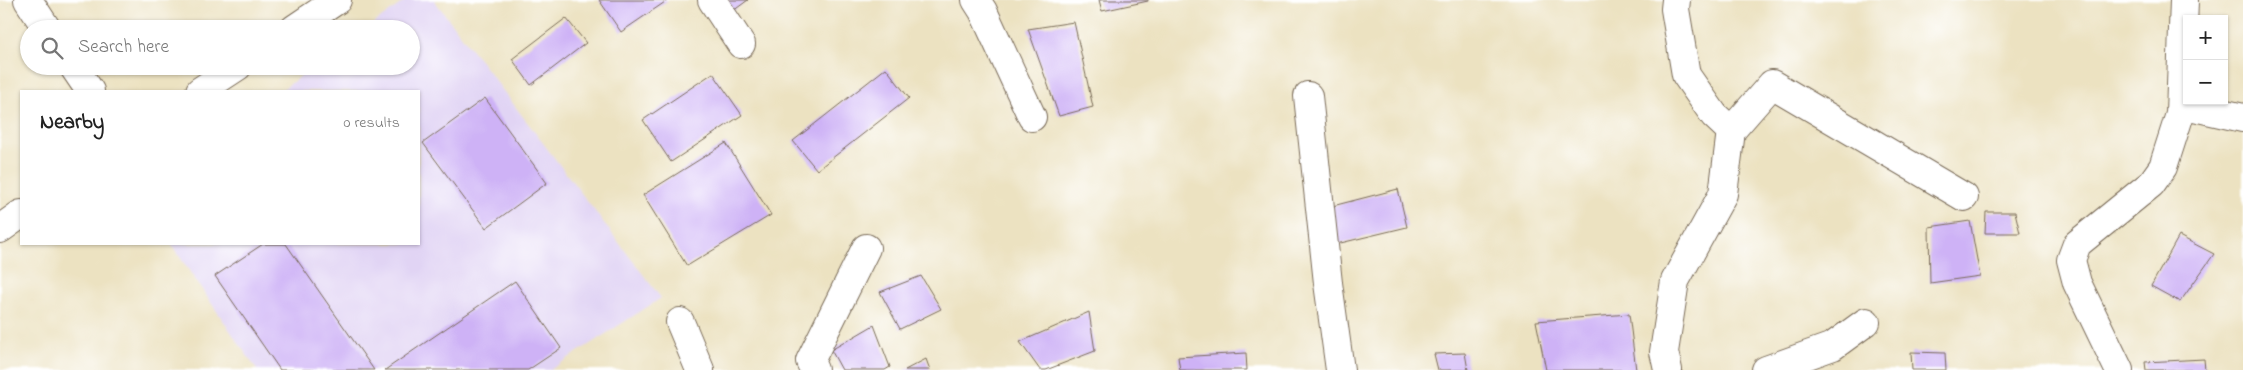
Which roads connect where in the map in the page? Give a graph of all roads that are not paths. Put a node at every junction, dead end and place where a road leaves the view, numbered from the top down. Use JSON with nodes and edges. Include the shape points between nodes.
{"nodes":[{"id":1,"x":28,"y":0,"type":"edge"},
{"id":2,"x":338,"y":0,"type":"edge"},
{"id":3,"x":712,"y":0,"type":"edge"},
{"id":4,"x":976,"y":0,"type":"edge"},
{"id":5,"x":1676,"y":0,"type":"edge"},
{"id":6,"x":2184,"y":0,"type":"edge"},
{"id":7,"x":42,"y":20,"type":"edge"},
{"id":8,"x":308,"y":20,"type":"edge"},
{"id":9,"x":741,"y":44,"type":"dead end"},
{"id":10,"x":79,"y":75,"type":"edge"},
{"id":11,"x":224,"y":75,"type":"edge"},
{"id":12,"x":89,"y":90,"type":"edge"},
{"id":13,"x":202,"y":90,"type":"edge"},
{"id":14,"x":1308,"y":96,"type":"dead end"},
{"id":15,"x":2181,"y":104,"type":"junction"},
{"id":16,"x":1032,"y":117,"type":"dead end"},
{"id":17,"x":2243,"y":118,"type":"edge"},
{"id":18,"x":1731,"y":131,"type":"junction"},
{"id":19,"x":1964,"y":196,"type":"dead end"},
{"id":20,"x":20,"y":215,"type":"edge"},
{"id":21,"x":0,"y":229,"type":"edge"},
{"id":22,"x":866,"y":248,"type":"dead end"},
{"id":23,"x":680,"y":322,"type":"dead end"},
{"id":24,"x":1866,"y":322,"type":"dead end"},
{"id":25,"x":700,"y":370,"type":"edge"},
{"id":26,"x":814,"y":370,"type":"edge"},
{"id":27,"x":1340,"y":370,"type":"edge"},
{"id":28,"x":1668,"y":370,"type":"edge"},
{"id":29,"x":1766,"y":370,"type":"edge"},
{"id":30,"x":2119,"y":370,"type":"edge"}],
"edges":[{"from":1,"to":7,"type":"main road"},
{"from":2,"to":8,"type":"main road"},
{"from":3,"to":9,"type":"main road"},
{"from":4,"to":16,"type":"main road"},
{"from":5,"to":18,"type":"main road","via":[[1686,75],[1714,115]]},
{"from":6,"to":15,"type":"main road"},
{"from":10,"to":12,"type":"main road"},
{"from":11,"to":13,"type":"main road"},
{"from":14,"to":27,"type":"main road"},
{"from":15,"to":17,"type":"main road"},
{"from":15,"to":30,"type":"main road","via":[[2163,167],[2151,184],[2077,244],[2071,260],[2077,282]]},
{"from":18,"to":19,"type":"main road","via":[[1772,84]]},
{"from":18,"to":28,"type":"main road","via":[[1723,194],[1675,281],[1664,352]]},
{"from":20,"to":21,"type":"main road"},
{"from":22,"to":26,"type":"main road","via":[[810,361]]},
{"from":23,"to":25,"type":"main road"},
{"from":24,"to":29,"type":"main road","via":[[1833,346]]}]}
